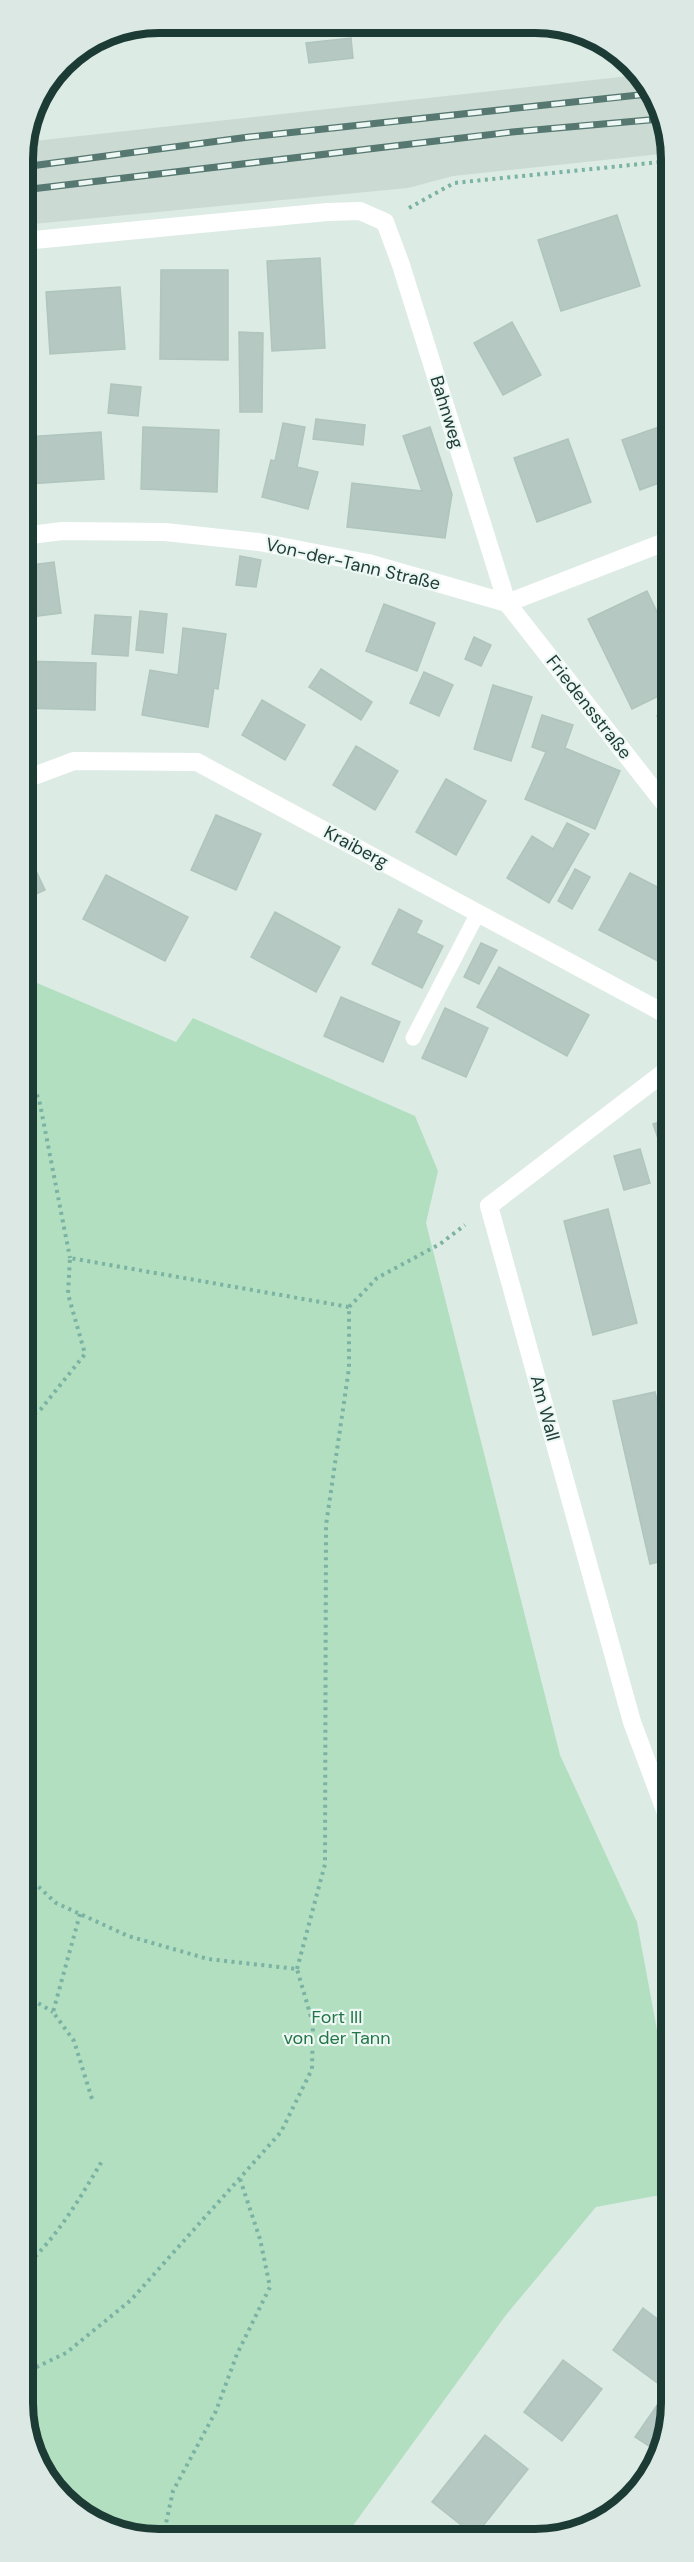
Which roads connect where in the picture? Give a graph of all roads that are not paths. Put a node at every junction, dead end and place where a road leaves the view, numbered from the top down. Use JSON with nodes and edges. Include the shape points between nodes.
{"nodes":[{"id":1,"x":33,"y":241,"type":"edge"},
{"id":2,"x":33,"y":535,"type":"edge"},
{"id":3,"x":661,"y":543,"type":"edge"},
{"id":4,"x":507,"y":603,"type":"junction"},
{"id":5,"x":33,"y":776,"type":"edge"},
{"id":6,"x":661,"y":800,"type":"edge"},
{"id":7,"x":478,"y":913,"type":"junction"},
{"id":8,"x":661,"y":1012,"type":"edge"},
{"id":9,"x":413,"y":1038,"type":"dead end"},
{"id":10,"x":661,"y":1075,"type":"edge"},
{"id":11,"x":661,"y":1799,"type":"edge"}],
"edges":[{"from":1,"to":4,"type":"street","name":"Bahnweg","via":[[327,212],[360,211],[385,222]]},
{"from":2,"to":4,"type":"street","name":"Von-der-Tann Straße","via":[[62,531],[165,532],[259,542],[368,563]]},
{"from":3,"to":4,"type":"street"},
{"from":4,"to":6,"type":"street","name":"Friedensstraße"},
{"from":5,"to":7,"type":"street","name":"Kraiberg","via":[[74,760],[196,762]]},
{"from":7,"to":8,"type":"street","name":"Kraiberg"},
{"from":7,"to":9,"type":"lane"},
{"from":10,"to":11,"type":"street","name":"Am Wall","via":[[489,1206],[632,1722]]}]}
